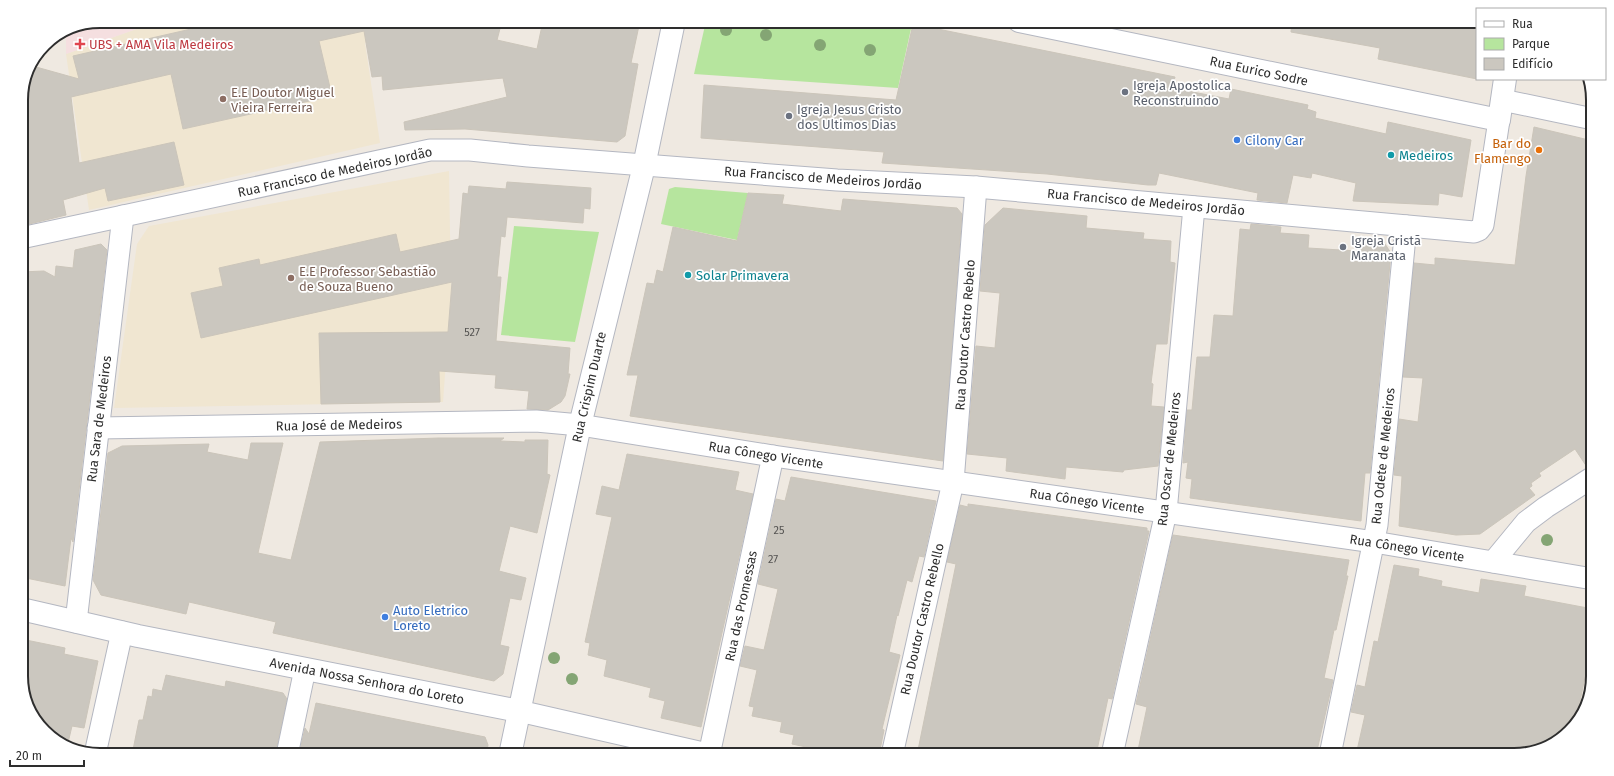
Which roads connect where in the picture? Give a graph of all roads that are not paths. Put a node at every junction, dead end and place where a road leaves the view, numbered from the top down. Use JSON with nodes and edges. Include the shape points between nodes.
{"nodes":[{"id":1,"x":673,"y":28,"type":"edge"},
{"id":2,"x":1062,"y":28,"type":"edge"},
{"id":3,"x":1502,"y":100,"type":"edge"},
{"id":4,"x":1586,"y":118,"type":"edge"},
{"id":5,"x":644,"y":166,"type":"junction"},
{"id":6,"x":976,"y":187,"type":"junction"},
{"id":7,"x":1194,"y":207,"type":"junction"},
{"id":8,"x":123,"y":216,"type":"junction"},
{"id":9,"x":1406,"y":226,"type":"junction"},
{"id":10,"x":28,"y":236,"type":"edge"},
{"id":11,"x":580,"y":425,"type":"junction"},
{"id":12,"x":98,"y":428,"type":"junction"},
{"id":13,"x":773,"y":456,"type":"junction"},
{"id":14,"x":1586,"y":481,"type":"edge"},
{"id":15,"x":953,"y":482,"type":"junction"},
{"id":16,"x":1166,"y":512,"type":"junction"},
{"id":17,"x":1374,"y":542,"type":"junction"},
{"id":18,"x":1492,"y":562,"type":"junction"},
{"id":19,"x":1586,"y":578,"type":"edge"},
{"id":20,"x":28,"y":612,"type":"edge"},
{"id":21,"x":76,"y":622,"type":"junction"},
{"id":22,"x":122,"y":632,"type":"junction"},
{"id":23,"x":304,"y":669,"type":"junction"},
{"id":24,"x":519,"y":711,"type":"junction"},
{"id":25,"x":96,"y":748,"type":"edge"},
{"id":26,"x":288,"y":748,"type":"edge"},
{"id":27,"x":511,"y":748,"type":"edge"},
{"id":28,"x":680,"y":748,"type":"edge"},
{"id":29,"x":711,"y":748,"type":"edge"},
{"id":30,"x":894,"y":748,"type":"edge"},
{"id":31,"x":1114,"y":748,"type":"edge"},
{"id":32,"x":1331,"y":748,"type":"edge"}],
"edges":[{"from":1,"to":5,"type":"main road","name":"Rua Crispim Duarte"},
{"from":2,"to":3,"type":"main road","name":"Rua Eurico Sodre"},
{"from":3,"to":4,"type":"street"},
{"from":3,"to":9,"type":"street","name":"Rua Francisco de Medeiros Jordão","via":[[1483,225],[1474,232]]},
{"from":5,"to":6,"type":"street","name":"Rua Francisco de Medeiros Jordão"},
{"from":5,"to":8,"type":"street","name":"Rua Francisco de Medeiros Jordão","via":[[470,150],[430,150]]},
{"from":5,"to":11,"type":"main road","name":"Rua Crispim Duarte"},
{"from":6,"to":7,"type":"street","name":"Rua Francisco de Medeiros Jordão"},
{"from":6,"to":15,"type":"street","name":"Rua Doutor Castro Rebelo"},
{"from":7,"to":9,"type":"street","name":"Rua Francisco de Medeiros Jordão"},
{"from":7,"to":16,"type":"street","name":"Rua Oscar de Medeiros"},
{"from":8,"to":10,"type":"street","name":"Rua Francisco de Medeiros Jordão"},
{"from":8,"to":12,"type":"street","name":"Rua Sara de Medeiros"},
{"from":9,"to":17,"type":"street","name":"Rua Odete de Medeiros"},
{"from":11,"to":12,"type":"street","name":"Rua José de Medeiros","via":[[536,421]]},
{"from":11,"to":13,"type":"street","name":"Rua Cônego Vicente"},
{"from":11,"to":24,"type":"main road","name":"Rua Crispim Duarte"},
{"from":12,"to":21,"type":"street","name":"Rua Sara de Medeiros"},
{"from":13,"to":15,"type":"street","name":"Rua Cônego Vicente"},
{"from":13,"to":29,"type":"street","name":"Rua das Promessas"},
{"from":14,"to":18,"type":"street","via":[[1526,522]]},
{"from":15,"to":16,"type":"street","name":"Rua Cônego Vicente"},
{"from":15,"to":30,"type":"street","name":"Rua Doutor Castro Rebello"},
{"from":16,"to":17,"type":"street","name":"Rua Cônego Vicente"},
{"from":16,"to":31,"type":"street","name":"Rua Oscar de Medeiros"},
{"from":17,"to":18,"type":"street","name":"Rua Cônego Vicente"},
{"from":17,"to":32,"type":"street","name":"Rua Odete de Medeiros"},
{"from":18,"to":19,"type":"street","name":"Rua Cônego Vicente"},
{"from":20,"to":21,"type":"main road","name":"Avenida Nossa Senhora do Loreto"},
{"from":21,"to":22,"type":"main road","name":"Avenida Nossa Senhora do Loreto"},
{"from":22,"to":23,"type":"main road","name":"Avenida Nossa Senhora do Loreto"},
{"from":22,"to":25,"type":"street"},
{"from":23,"to":24,"type":"main road","name":"Avenida Nossa Senhora do Loreto"},
{"from":23,"to":26,"type":"street"},
{"from":24,"to":27,"type":"main road","name":"Rua Crispim Duarte"},
{"from":24,"to":28,"type":"street","name":"Avenida Nossa Senhora do Loreto"}]}
